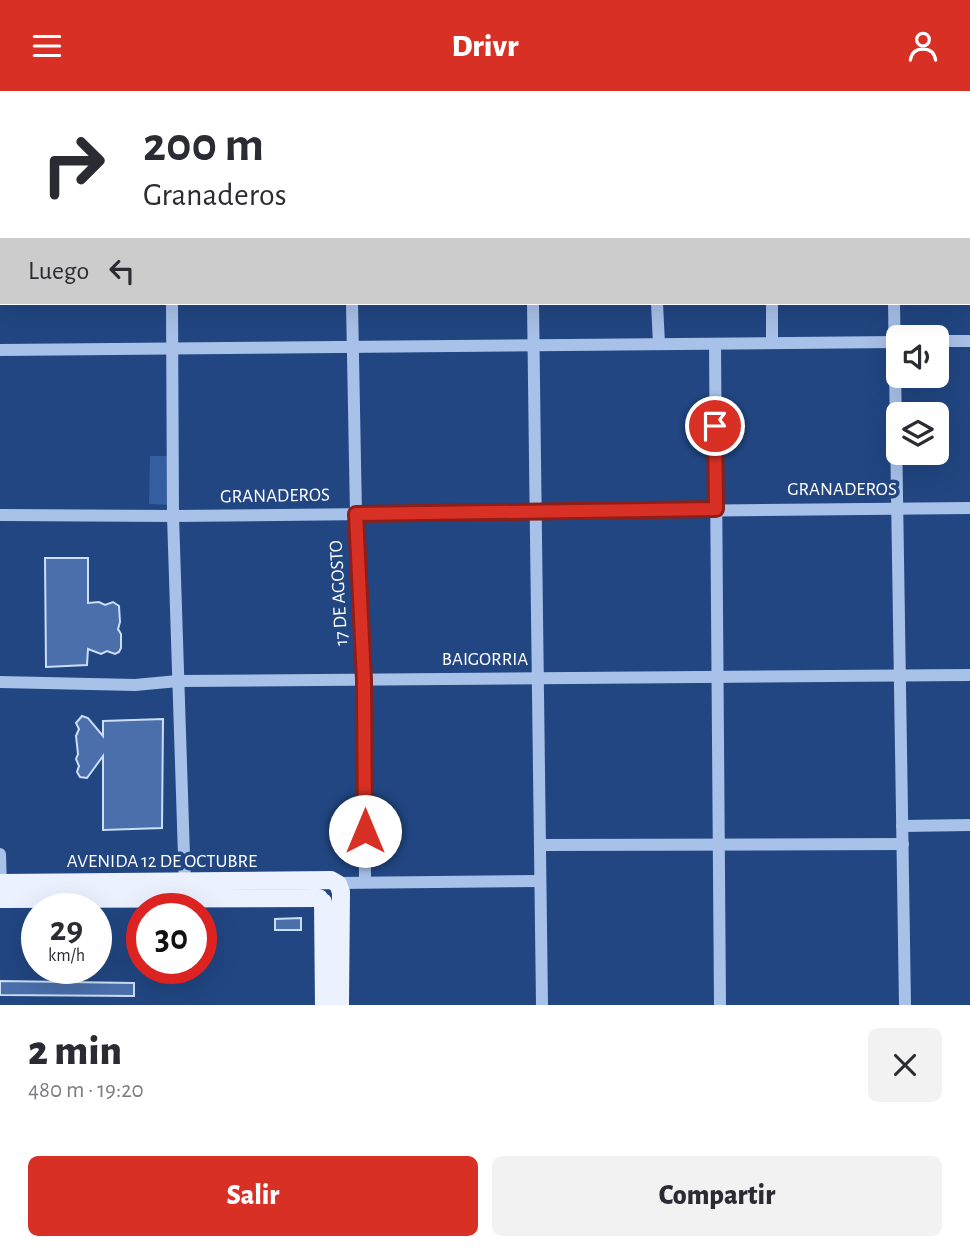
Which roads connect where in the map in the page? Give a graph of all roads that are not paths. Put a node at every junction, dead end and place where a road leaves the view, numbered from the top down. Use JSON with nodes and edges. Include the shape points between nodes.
{"nodes":[{"id":1,"x":172,"y":305,"type":"edge"},
{"id":2,"x":352,"y":305,"type":"edge"},
{"id":3,"x":533,"y":305,"type":"edge"},
{"id":4,"x":657,"y":305,"type":"edge"},
{"id":5,"x":772,"y":305,"type":"edge"},
{"id":6,"x":894,"y":305,"type":"edge"},
{"id":7,"x":895,"y":325,"type":"edge"},
{"id":8,"x":949,"y":341,"type":"edge"},
{"id":9,"x":970,"y":341,"type":"edge"},
{"id":10,"x":886,"y":342,"type":"edge"},
{"id":11,"x":772,"y":343,"type":"junction"},
{"id":12,"x":659,"y":344,"type":"junction"},
{"id":13,"x":715,"y":344,"type":"junction"},
{"id":14,"x":533,"y":345,"type":"junction"},
{"id":15,"x":352,"y":347,"type":"junction"},
{"id":16,"x":172,"y":348,"type":"junction"},
{"id":17,"x":0,"y":350,"type":"edge"},
{"id":18,"x":897,"y":388,"type":"edge"},
{"id":19,"x":970,"y":508,"type":"edge"},
{"id":20,"x":716,"y":509,"type":"junction"},
{"id":21,"x":898,"y":509,"type":"junction"},
{"id":22,"x":534,"y":513,"type":"junction"},
{"id":23,"x":356,"y":514,"type":"junction"},
{"id":24,"x":0,"y":515,"type":"edge"},
{"id":25,"x":173,"y":516,"type":"junction"},
{"id":26,"x":970,"y":675,"type":"edge"},
{"id":27,"x":899,"y":676,"type":"junction"},
{"id":28,"x":716,"y":677,"type":"junction"},
{"id":29,"x":537,"y":678,"type":"junction"},
{"id":30,"x":364,"y":680,"type":"junction"},
{"id":31,"x":178,"y":681,"type":"junction"},
{"id":32,"x":0,"y":682,"type":"edge"},
{"id":33,"x":970,"y":825,"type":"edge"},
{"id":34,"x":902,"y":826,"type":"junction"},
{"id":35,"x":903,"y":844,"type":"junction"},
{"id":36,"x":540,"y":845,"type":"junction"},
{"id":37,"x":718,"y":846,"type":"junction"},
{"id":38,"x":0,"y":854,"type":"edge"},
{"id":39,"x":540,"y":881,"type":"junction"},
{"id":40,"x":365,"y":882,"type":"junction"},
{"id":41,"x":185,"y":889,"type":"junction"},
{"id":42,"x":1,"y":891,"type":"edge"},
{"id":43,"x":328,"y":892,"type":"junction"},
{"id":44,"x":324,"y":1005,"type":"edge"},
{"id":45,"x":340,"y":1005,"type":"edge"},
{"id":46,"x":542,"y":1005,"type":"edge"},
{"id":47,"x":720,"y":1005,"type":"edge"},
{"id":48,"x":905,"y":1005,"type":"edge"}],
"edges":[{"from":1,"to":16,"type":"street"},
{"from":2,"to":15,"type":"street","name":"17 DE AGOSTO"},
{"from":3,"to":14,"type":"street"},
{"from":4,"to":12,"type":"street"},
{"from":5,"to":11,"type":"street"},
{"from":6,"to":7,"type":"street"},
{"from":8,"to":9,"type":"street"},
{"from":10,"to":11,"type":"street"},
{"from":11,"to":13,"type":"street"},
{"from":12,"to":13,"type":"street"},
{"from":12,"to":14,"type":"street"},
{"from":13,"to":20,"type":"street"},
{"from":14,"to":15,"type":"street"},
{"from":14,"to":22,"type":"street"},
{"from":15,"to":16,"type":"street"},
{"from":15,"to":23,"type":"street","name":"17 DE AGOSTO"},
{"from":16,"to":17,"type":"street"},
{"from":16,"to":25,"type":"street"},
{"from":18,"to":21,"type":"street"},
{"from":19,"to":21,"type":"street","name":"GRANADEROS"},
{"from":20,"to":21,"type":"street","name":"GRANADEROS"},
{"from":20,"to":22,"type":"street","name":"GRANADEROS"},
{"from":20,"to":28,"type":"street"},
{"from":21,"to":27,"type":"street"},
{"from":22,"to":23,"type":"street","name":"GRANADEROS"},
{"from":22,"to":29,"type":"street"},
{"from":23,"to":25,"type":"street","name":"GRANADEROS"},
{"from":23,"to":30,"type":"street","name":"17 DE AGOSTO"},
{"from":24,"to":25,"type":"street","name":"GRANADEROS"},
{"from":25,"to":31,"type":"street"},
{"from":26,"to":27,"type":"street","name":"BAIGORRIA"},
{"from":27,"to":28,"type":"street","name":"BAIGORRIA"},
{"from":27,"to":34,"type":"street"},
{"from":28,"to":29,"type":"street","name":"BAIGORRIA"},
{"from":28,"to":37,"type":"street"},
{"from":29,"to":30,"type":"street","name":"BAIGORRIA"},
{"from":29,"to":36,"type":"street"},
{"from":30,"to":31,"type":"street","name":"BAIGORRIA"},
{"from":30,"to":40,"type":"street","name":"17 DE AGOSTO"},
{"from":31,"to":32,"type":"street","name":"BAIGORRIA","via":[[135,685]]},
{"from":31,"to":41,"type":"street"},
{"from":33,"to":34,"type":"street"},
{"from":34,"to":35,"type":"street"},
{"from":35,"to":37,"type":"street"},
{"from":35,"to":48,"type":"street"},
{"from":36,"to":37,"type":"street"},
{"from":36,"to":39,"type":"street"},
{"from":37,"to":47,"type":"street"},
{"from":38,"to":42,"type":"street"},
{"from":39,"to":40,"type":"street"},
{"from":39,"to":46,"type":"street"},
{"from":40,"to":43,"type":"street"},
{"from":41,"to":42,"type":"main road","name":"AVENIDA 12 DE OCTUBRE"},
{"from":41,"to":43,"type":"main road","name":"AVENIDA 12 DE OCTUBRE"},
{"from":43,"to":44,"type":"main road"},
{"from":43,"to":45,"type":"main road"}]}
